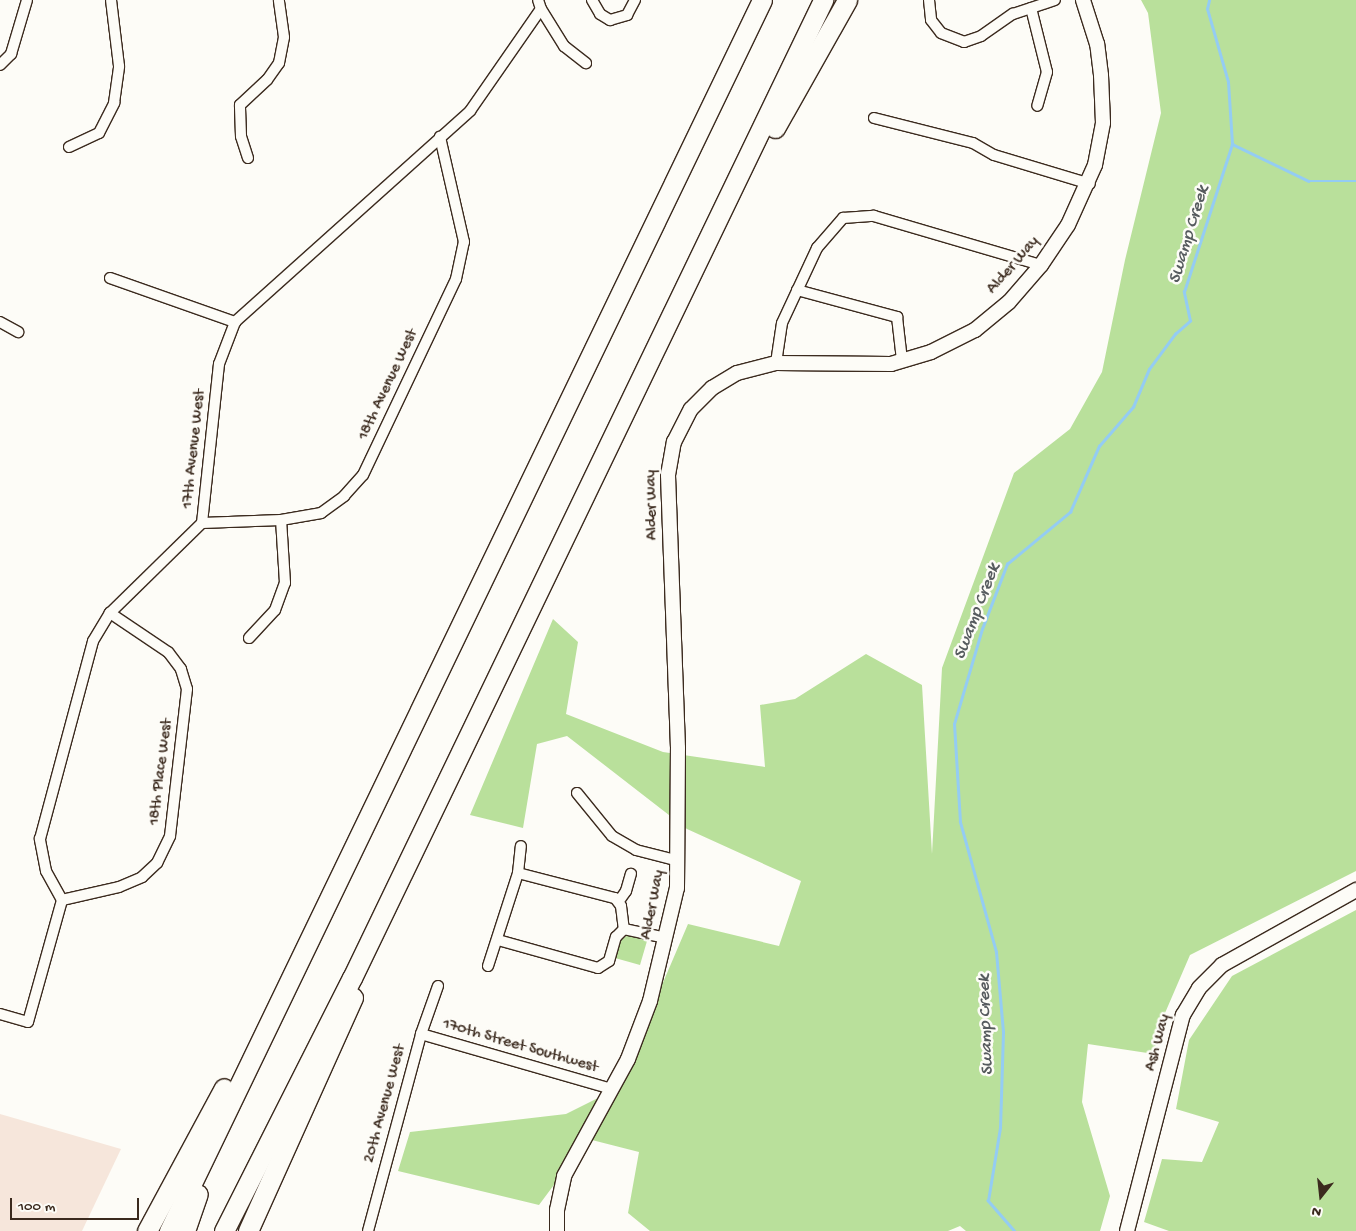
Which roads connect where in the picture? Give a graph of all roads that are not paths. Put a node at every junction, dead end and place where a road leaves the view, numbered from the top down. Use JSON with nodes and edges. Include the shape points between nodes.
{"nodes":[{"id":1,"x":27,"y":0,"type":"edge"},
{"id":2,"x":111,"y":0,"type":"edge"},
{"id":3,"x":279,"y":0,"type":"edge"},
{"id":4,"x":592,"y":0,"type":"edge"},
{"id":5,"x":635,"y":0,"type":"edge"},
{"id":6,"x":762,"y":0,"type":"edge"},
{"id":7,"x":823,"y":0,"type":"edge"},
{"id":8,"x":847,"y":0,"type":"edge"},
{"id":9,"x":929,"y":0,"type":"edge"},
{"id":10,"x":1055,"y":0,"type":"edge"},
{"id":11,"x":1083,"y":0,"type":"edge"},
{"id":12,"x":539,"y":5,"type":"edge"},
{"id":13,"x":1031,"y":8,"type":"junction"},
{"id":14,"x":586,"y":63,"type":"dead end"},
{"id":15,"x":0,"y":65,"type":"edge"},
{"id":16,"x":1037,"y":106,"type":"dead end"},
{"id":17,"x":874,"y":118,"type":"dead end"},
{"id":18,"x":440,"y":137,"type":"junction"},
{"id":19,"x":69,"y":147,"type":"dead end"},
{"id":20,"x":248,"y":158,"type":"dead end"},
{"id":21,"x":1090,"y":184,"type":"junction"},
{"id":22,"x":708,"y":244,"type":"junction"},
{"id":23,"x":1042,"y":265,"type":"junction"},
{"id":24,"x":110,"y":278,"type":"dead end"},
{"id":25,"x":797,"y":290,"type":"junction"},
{"id":26,"x":0,"y":322,"type":"edge"},
{"id":27,"x":235,"y":322,"type":"junction"},
{"id":28,"x":18,"y":332,"type":"dead end"},
{"id":29,"x":902,"y":360,"type":"junction"},
{"id":30,"x":776,"y":364,"type":"junction"},
{"id":31,"x":281,"y":520,"type":"junction"},
{"id":32,"x":202,"y":523,"type":"junction"},
{"id":33,"x":110,"y":614,"type":"junction"},
{"id":34,"x":249,"y":638,"type":"dead end"},
{"id":35,"x":577,"y":793,"type":"dead end"},
{"id":36,"x":522,"y":846,"type":"dead end"},
{"id":37,"x":679,"y":860,"type":"junction"},
{"id":38,"x":518,"y":872,"type":"junction"},
{"id":39,"x":631,"y":874,"type":"dead end"},
{"id":40,"x":335,"y":888,"type":"junction"},
{"id":41,"x":1356,"y":890,"type":"edge"},
{"id":42,"x":62,"y":900,"type":"junction"},
{"id":43,"x":619,"y":901,"type":"junction"},
{"id":44,"x":624,"y":929,"type":"junction"},
{"id":45,"x":666,"y":938,"type":"junction"},
{"id":46,"x":498,"y":940,"type":"junction"},
{"id":47,"x":488,"y":966,"type":"dead end"},
{"id":48,"x":352,"y":978,"type":"junction"},
{"id":49,"x":438,"y":986,"type":"dead end"},
{"id":50,"x":0,"y":1014,"type":"edge"},
{"id":51,"x":421,"y":1034,"type":"junction"},
{"id":52,"x":240,"y":1082,"type":"junction"},
{"id":53,"x":611,"y":1089,"type":"junction"},
{"id":54,"x":147,"y":1231,"type":"edge"},
{"id":55,"x":169,"y":1231,"type":"edge"},
{"id":56,"x":185,"y":1231,"type":"edge"},
{"id":57,"x":224,"y":1231,"type":"edge"},
{"id":58,"x":248,"y":1231,"type":"edge"},
{"id":59,"x":368,"y":1231,"type":"edge"},
{"id":60,"x":557,"y":1231,"type":"edge"},
{"id":61,"x":1126,"y":1231,"type":"edge"}],
"edges":[{"from":1,"to":15,"type":"street","via":[[11,54]]},
{"from":2,"to":19,"type":"street","via":[[119,66],[114,103],[99,133]]},
{"from":3,"to":20,"type":"street","via":[[284,37],[279,63],[268,80],[240,105],[241,136]]},
{"from":4,"to":5,"type":"street","via":[[600,14],[610,20],[627,15]]},
{"from":6,"to":40,"type":"highway"},
{"from":7,"to":22,"type":"highway"},
{"from":8,"to":22,"type":"highway"},
{"from":9,"to":13,"type":"street","via":[[930,20],[941,33],[955,40],[972,40],[999,21]]},
{"from":10,"to":13,"type":"street"},
{"from":11,"to":21,"type":"street","name":"Alder Way","via":[[1097,44],[1102,85],[1103,123]]},
{"from":12,"to":14,"type":"street","name":"17th Avenue West","via":[[564,46]]},
{"from":12,"to":18,"type":"street","name":"17th Avenue West","via":[[478,101]]},
{"from":13,"to":16,"type":"street","via":[[1047,72]]},
{"from":17,"to":21,"type":"street","via":[[973,143],[994,155]]},
{"from":18,"to":27,"type":"street","name":"17th Avenue West"},
{"from":18,"to":31,"type":"street","name":"18th Avenue West","via":[[464,242],[456,279],[363,475],[321,514]]},
{"from":21,"to":23,"type":"street","name":"Alder Way"},
{"from":22,"to":48,"type":"highway"},
{"from":23,"to":25,"type":"street","via":[[874,216],[843,218],[817,248]]},
{"from":23,"to":29,"type":"street","name":"Alder Way","via":[[1009,302],[975,330],[931,352]]},
{"from":24,"to":27,"type":"street"},
{"from":25,"to":29,"type":"street","via":[[898,317]]},
{"from":25,"to":30,"type":"street","via":[[782,323]]},
{"from":26,"to":28,"type":"street"},
{"from":27,"to":32,"type":"street","name":"17th Avenue West","via":[[220,364]]},
{"from":29,"to":30,"type":"street","name":"Alder Way","via":[[837,366]]},
{"from":30,"to":37,"type":"street","name":"Alder Way","via":[[737,373],[712,388],[691,409],[674,442],[668,475]]},
{"from":31,"to":32,"type":"street","name":"18th Avenue West"},
{"from":31,"to":34,"type":"street","via":[[285,583],[275,610]]},
{"from":32,"to":33,"type":"street","name":"17th Avenue West"},
{"from":33,"to":42,"type":"street","name":"17th Avenue West","via":[[93,641],[40,839],[46,871]]},
{"from":33,"to":42,"type":"street","name":"18th Place West","via":[[168,652],[181,669],[187,689],[170,836],[157,863],[142,877],[119,887]]},
{"from":35,"to":37,"type":"street","via":[[612,836],[636,850]]},
{"from":36,"to":38,"type":"street"},
{"from":37,"to":45,"type":"street","name":"Alder Way","via":[[677,888]]},
{"from":38,"to":43,"type":"street"},
{"from":38,"to":46,"type":"street"},
{"from":39,"to":43,"type":"street","via":[[626,892]]},
{"from":40,"to":52,"type":"highway"},
{"from":40,"to":54,"type":"highway"},
{"from":41,"to":61,"type":"street","name":"Ash Way","via":[[1222,964],[1199,988],[1184,1015]]},
{"from":42,"to":50,"type":"street","via":[[28,1022]]},
{"from":43,"to":44,"type":"street"},
{"from":44,"to":45,"type":"street"},
{"from":44,"to":46,"type":"street","via":[[616,937],[609,961],[598,968]]},
{"from":45,"to":53,"type":"street","name":"Alder Way","via":[[644,1018],[628,1059]]},
{"from":46,"to":47,"type":"street"},
{"from":48,"to":57,"type":"highway"},
{"from":48,"to":58,"type":"highway","via":[[354,996]]},
{"from":49,"to":51,"type":"street","name":"20th Avenue West"},
{"from":51,"to":53,"type":"street","name":"170th Street Southwest"},
{"from":51,"to":59,"type":"street","name":"20th Avenue West"},
{"from":52,"to":55,"type":"highway"},
{"from":52,"to":56,"type":"highway"},
{"from":53,"to":60,"type":"street","name":"Alder Way","via":[[564,1176],[556,1210]]}]}
